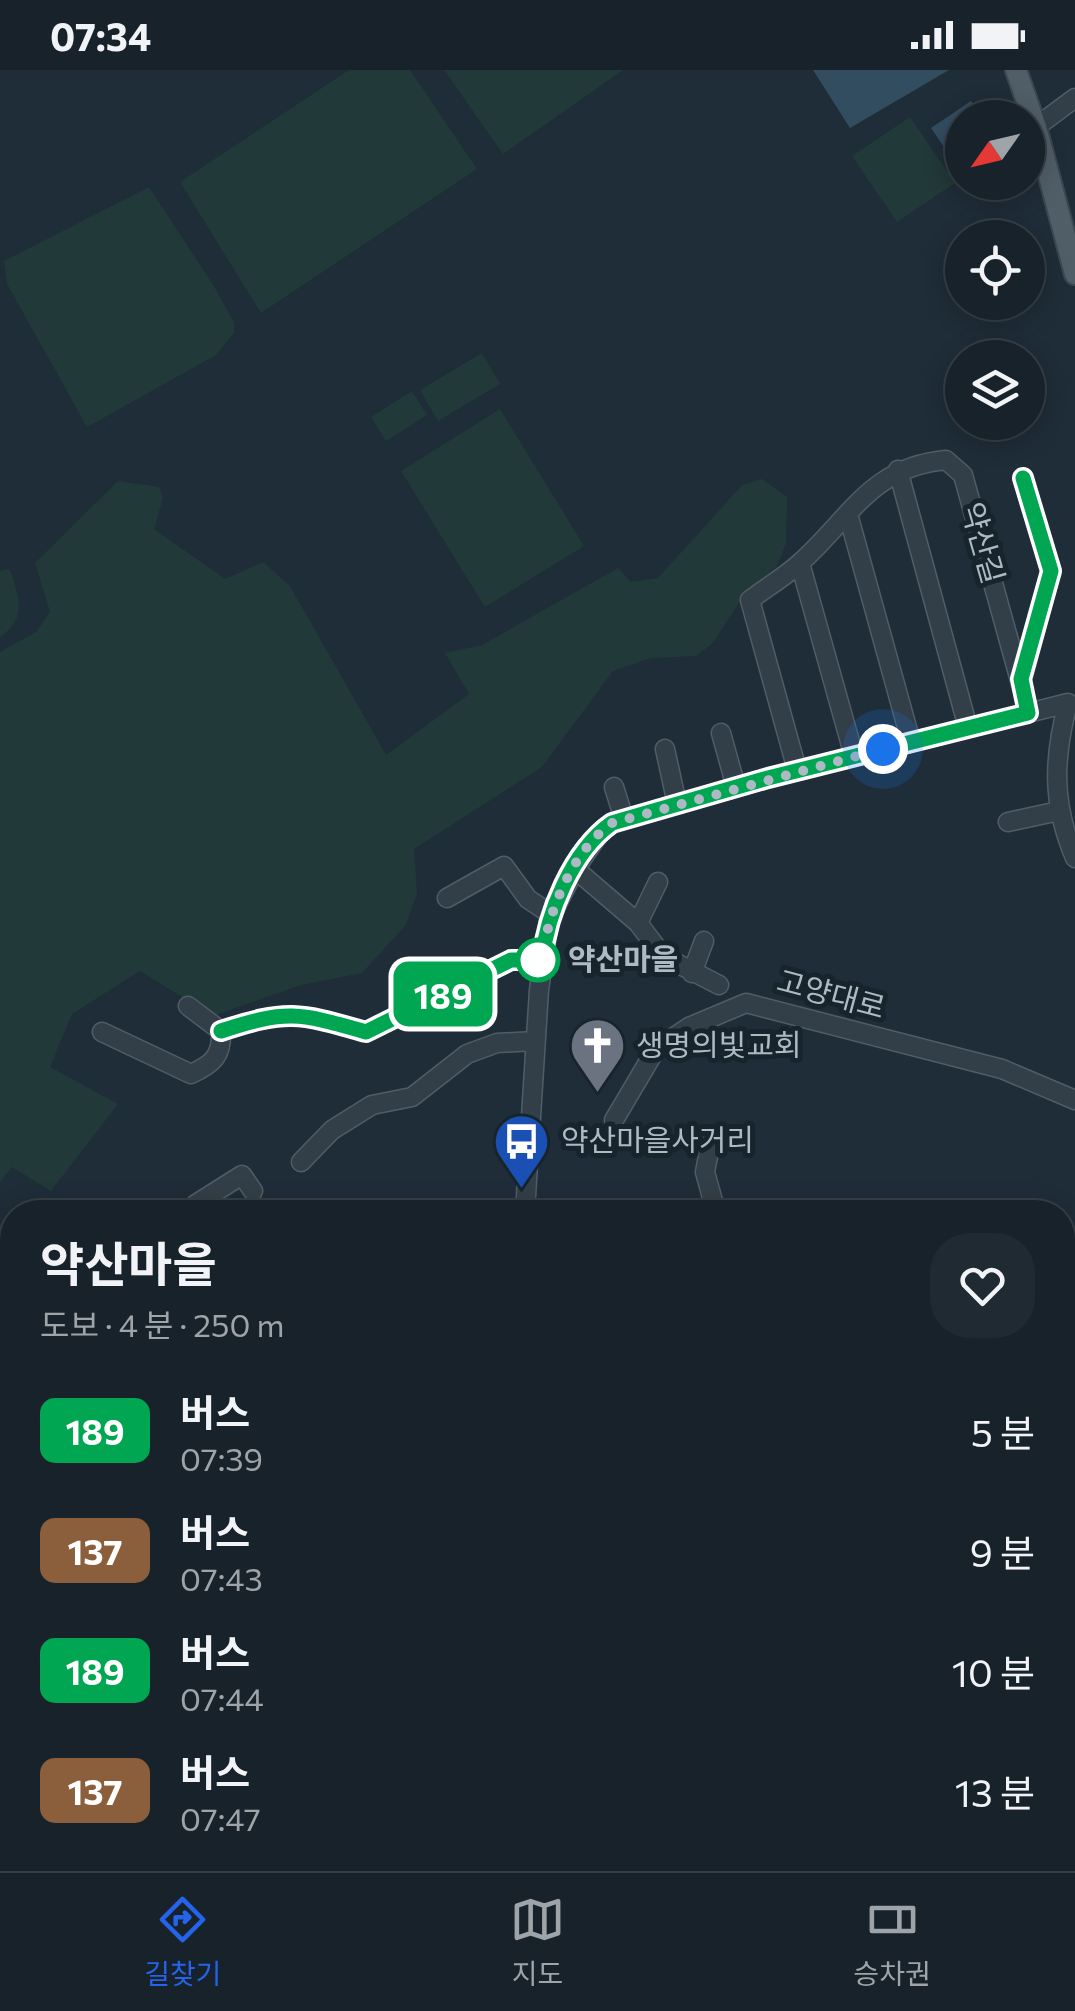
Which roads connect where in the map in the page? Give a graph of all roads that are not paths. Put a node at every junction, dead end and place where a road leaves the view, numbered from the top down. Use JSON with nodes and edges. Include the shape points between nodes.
{"nodes":[{"id":1,"x":1016,"y":70,"type":"edge"},
{"id":2,"x":1028,"y":70,"type":"edge"},
{"id":3,"x":1075,"y":98,"type":"edge"},
{"id":4,"x":1031,"y":100,"type":"edge"},
{"id":5,"x":1036,"y":100,"type":"edge"},
{"id":6,"x":1045,"y":121,"type":"edge"},
{"id":7,"x":1045,"y":132,"type":"edge"},
{"id":8,"x":1045,"y":137,"type":"edge"},
{"id":9,"x":1075,"y":219,"type":"edge"},
{"id":10,"x":1075,"y":274,"type":"edge"},
{"id":11,"x":898,"y":470,"type":"junction"},
{"id":12,"x":1023,"y":478,"type":"dead end"},
{"id":13,"x":848,"y":514,"type":"junction"},
{"id":14,"x":800,"y":563,"type":"junction"},
{"id":15,"x":1021,"y":679,"type":"junction"},
{"id":16,"x":1075,"y":684,"type":"edge"},
{"id":17,"x":1068,"y":703,"type":"junction"},
{"id":18,"x":1028,"y":713,"type":"junction"},
{"id":19,"x":968,"y":728,"type":"junction"},
{"id":20,"x":721,"y":732,"type":"dead end"},
{"id":21,"x":911,"y":742,"type":"junction"},
{"id":22,"x":665,"y":750,"type":"dead end"},
{"id":23,"x":854,"y":756,"type":"junction"},
{"id":24,"x":796,"y":770,"type":"junction"},
{"id":25,"x":614,"y":787,"type":"dead end"},
{"id":26,"x":736,"y":787,"type":"junction"},
{"id":27,"x":677,"y":804,"type":"junction"},
{"id":28,"x":1059,"y":811,"type":"junction"},
{"id":29,"x":624,"y":819,"type":"junction"},
{"id":30,"x":1008,"y":822,"type":"dead end"},
{"id":31,"x":1075,"y":858,"type":"edge"},
{"id":32,"x":575,"y":869,"type":"junction"},
{"id":33,"x":658,"y":882,"type":"dead end"},
{"id":34,"x":447,"y":898,"type":"dead end"},
{"id":35,"x":552,"y":915,"type":"junction"},
{"id":36,"x":638,"y":923,"type":"junction"},
{"id":37,"x":704,"y":941,"type":"dead end"},
{"id":38,"x":542,"y":960,"type":"junction"},
{"id":39,"x":692,"y":973,"type":"junction"},
{"id":40,"x":719,"y":984,"type":"dead end"},
{"id":41,"x":188,"y":1006,"type":"dead end"},
{"id":42,"x":221,"y":1031,"type":"junction"},
{"id":43,"x":102,"y":1032,"type":"dead end"},
{"id":44,"x":535,"y":1040,"type":"junction"},
{"id":45,"x":1075,"y":1100,"type":"edge"},
{"id":46,"x":614,"y":1120,"type":"dead end"},
{"id":47,"x":711,"y":1140,"type":"dead end"},
{"id":48,"x":301,"y":1162,"type":"dead end"},
{"id":49,"x":254,"y":1190,"type":"dead end"},
{"id":50,"x":202,"y":1200,"type":"edge"},
{"id":51,"x":526,"y":1200,"type":"edge"},
{"id":52,"x":713,"y":1200,"type":"edge"}],
"edges":[{"from":1,"to":4,"type":"main road"},
{"from":2,"to":5,"type":"main road"},
{"from":3,"to":6,"type":"street"},
{"from":7,"to":9,"type":"main road"},
{"from":8,"to":10,"type":"main road"},
{"from":11,"to":13,"type":"street","name":"약산길","via":[[872,486]]},
{"from":11,"to":15,"type":"street","name":"약산길","via":[[946,460],[963,474]]},
{"from":11,"to":19,"type":"street","name":"약산길"},
{"from":12,"to":15,"type":"street","name":"약산길","via":[[1051,571]]},
{"from":13,"to":14,"type":"street","name":"약산길"},
{"from":13,"to":21,"type":"street"},
{"from":14,"to":23,"type":"street"},
{"from":14,"to":24,"type":"street","name":"약산길","via":[[750,600]]},
{"from":15,"to":18,"type":"street","name":"약산길"},
{"from":16,"to":17,"type":"street"},
{"from":17,"to":18,"type":"street"},
{"from":17,"to":28,"type":"street","via":[[1055,755]]},
{"from":18,"to":19,"type":"street"},
{"from":19,"to":21,"type":"street"},
{"from":20,"to":26,"type":"street"},
{"from":21,"to":23,"type":"street"},
{"from":22,"to":27,"type":"street"},
{"from":23,"to":24,"type":"street"},
{"from":24,"to":26,"type":"street"},
{"from":25,"to":29,"type":"street"},
{"from":26,"to":27,"type":"street"},
{"from":27,"to":29,"type":"street"},
{"from":28,"to":30,"type":"street"},
{"from":28,"to":31,"type":"street"},
{"from":29,"to":32,"type":"street","via":[[599,834]]},
{"from":32,"to":35,"type":"street"},
{"from":32,"to":36,"type":"street"},
{"from":33,"to":36,"type":"street"},
{"from":34,"to":35,"type":"street","via":[[504,866],[528,900]]},
{"from":35,"to":38,"type":"street"},
{"from":36,"to":39,"type":"street","via":[[662,956]]},
{"from":37,"to":39,"type":"street"},
{"from":38,"to":42,"type":"street","via":[[511,960],[366,1032],[274,1014]]},
{"from":38,"to":44,"type":"street"},
{"from":39,"to":40,"type":"street"},
{"from":41,"to":42,"type":"street"},
{"from":42,"to":43,"type":"street","via":[[222,1050],[190,1074]]},
{"from":44,"to":48,"type":"street","via":[[467,1054],[412,1097],[372,1105],[332,1130]]},
{"from":44,"to":51,"type":"street"},
{"from":45,"to":46,"type":"street","name":"고양대로","via":[[1002,1069],[746,1003],[656,1048]]},
{"from":47,"to":52,"type":"street","via":[[705,1172]]},
{"from":49,"to":50,"type":"street","via":[[242,1175]]}]}
